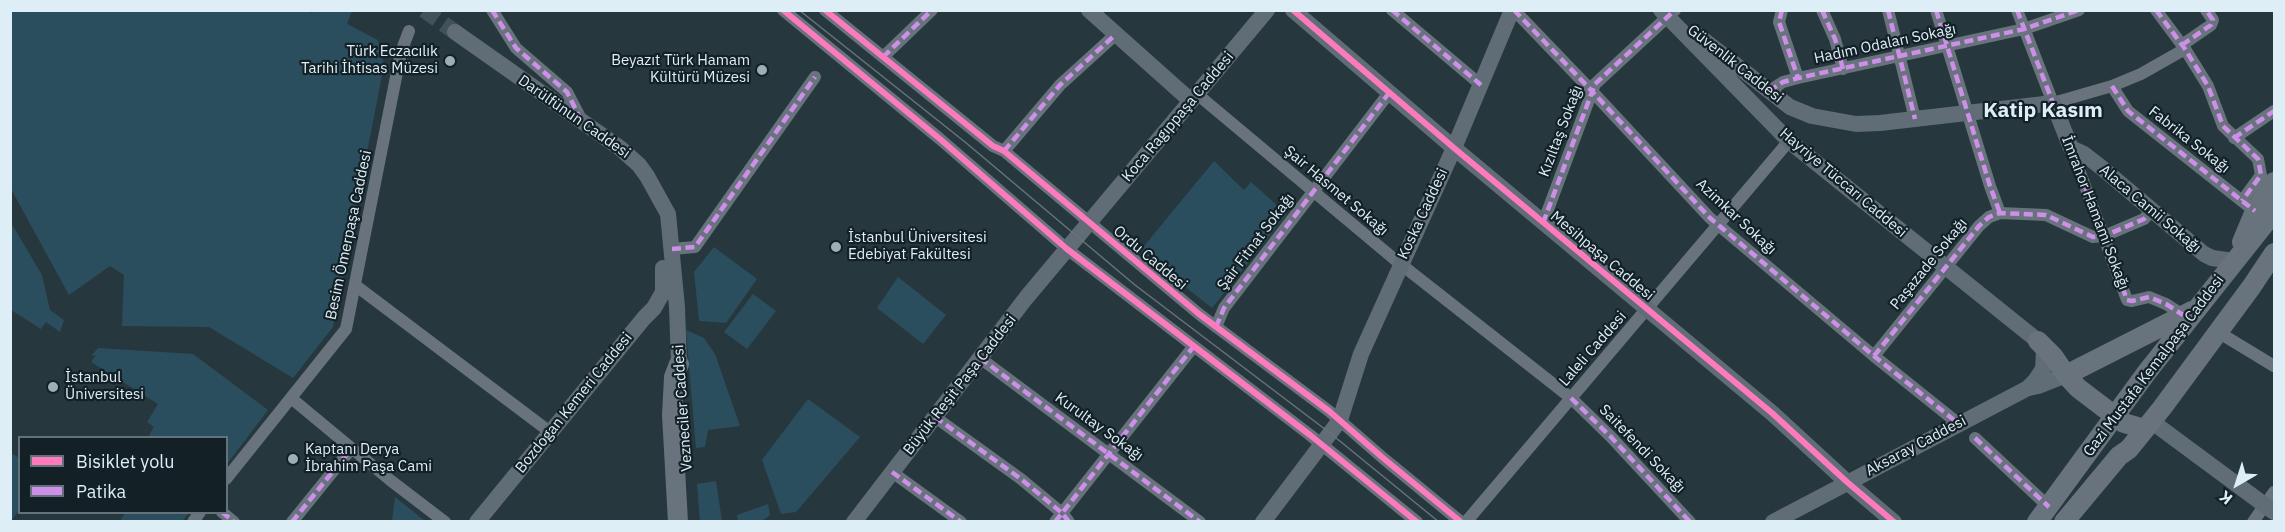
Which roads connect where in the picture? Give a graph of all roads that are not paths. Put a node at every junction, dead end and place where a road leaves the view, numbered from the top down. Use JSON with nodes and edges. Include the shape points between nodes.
{"nodes":[{"id":1,"x":492,"y":10,"type":"edge"},
{"id":2,"x":783,"y":10,"type":"edge"},
{"id":3,"x":825,"y":10,"type":"edge"},
{"id":4,"x":932,"y":10,"type":"edge"},
{"id":5,"x":1089,"y":10,"type":"edge"},
{"id":6,"x":1267,"y":10,"type":"edge"},
{"id":7,"x":1293,"y":10,"type":"edge"},
{"id":8,"x":1392,"y":10,"type":"edge"},
{"id":9,"x":1513,"y":10,"type":"edge"},
{"id":10,"x":1782,"y":10,"type":"edge"},
{"id":11,"x":1822,"y":10,"type":"edge"},
{"id":12,"x":1888,"y":10,"type":"edge"},
{"id":13,"x":1936,"y":10,"type":"edge"},
{"id":14,"x":2017,"y":10,"type":"edge"},
{"id":15,"x":2079,"y":10,"type":"edge"},
{"id":16,"x":2156,"y":10,"type":"edge"},
{"id":17,"x":2206,"y":10,"type":"edge"},
{"id":18,"x":1668,"y":13,"type":"edge"},
{"id":19,"x":2024,"y":29,"type":"junction"},
{"id":20,"x":409,"y":31,"type":"dead end"},
{"id":21,"x":455,"y":32,"type":"tunnel mouth"},
{"id":22,"x":1115,"y":35,"type":"junction"},
{"id":23,"x":1948,"y":46,"type":"junction"},
{"id":24,"x":2183,"y":47,"type":"junction"},
{"id":25,"x":884,"y":57,"type":"junction"},
{"id":26,"x":1900,"y":57,"type":"junction"},
{"id":27,"x":1843,"y":69,"type":"junction"},
{"id":28,"x":815,"y":76,"type":"dead end"},
{"id":29,"x":1798,"y":78,"type":"junction"},
{"id":30,"x":1481,"y":85,"type":"junction"},
{"id":31,"x":2112,"y":86,"type":"junction"},
{"id":32,"x":1592,"y":91,"type":"junction"},
{"id":33,"x":1769,"y":91,"type":"junction"},
{"id":34,"x":1389,"y":93,"type":"junction"},
{"id":35,"x":1194,"y":98,"type":"junction"},
{"id":36,"x":2053,"y":103,"type":"junction"},
{"id":37,"x":2274,"y":111,"type":"edge"},
{"id":38,"x":1967,"y":113,"type":"junction"},
{"id":39,"x":1915,"y":119,"type":"junction"},
{"id":40,"x":581,"y":120,"type":"junction"},
{"id":41,"x":2234,"y":138,"type":"junction"},
{"id":42,"x":1790,"y":141,"type":"junction"},
{"id":43,"x":1454,"y":148,"type":"junction"},
{"id":44,"x":2071,"y":148,"type":"junction"},
{"id":45,"x":1004,"y":151,"type":"junction"},
{"id":46,"x":2274,"y":182,"type":"edge"},
{"id":47,"x":1314,"y":191,"type":"junction"},
{"id":48,"x":659,"y":199,"type":"junction"},
{"id":49,"x":2248,"y":206,"type":"junction"},
{"id":50,"x":2151,"y":211,"type":"junction"},
{"id":51,"x":2274,"y":212,"type":"edge"},
{"id":52,"x":2000,"y":213,"type":"junction"},
{"id":53,"x":1089,"y":222,"type":"junction"},
{"id":54,"x":1543,"y":223,"type":"junction"},
{"id":55,"x":1718,"y":225,"type":"junction"},
{"id":56,"x":2104,"y":236,"type":"junction"},
{"id":57,"x":672,"y":249,"type":"junction"},
{"id":58,"x":1067,"y":249,"type":"junction"},
{"id":59,"x":2274,"y":253,"type":"edge"},
{"id":60,"x":2234,"y":261,"type":"junction"},
{"id":61,"x":1401,"y":263,"type":"junction"},
{"id":62,"x":1946,"y":267,"type":"junction"},
{"id":63,"x":2274,"y":267,"type":"edge"},
{"id":64,"x":355,"y":285,"type":"junction"},
{"id":65,"x":2252,"y":286,"type":"junction"},
{"id":66,"x":1647,"y":310,"type":"junction"},
{"id":67,"x":2190,"y":312,"type":"junction"},
{"id":68,"x":648,"y":315,"type":"junction"},
{"id":69,"x":1216,"y":327,"type":"junction"},
{"id":70,"x":677,"y":330,"type":"junction"},
{"id":71,"x":2218,"y":332,"type":"junction"},
{"id":72,"x":2038,"y":341,"type":"junction"},
{"id":73,"x":1194,"y":346,"type":"junction"},
{"id":74,"x":1874,"y":356,"type":"junction"},
{"id":75,"x":980,"y":358,"type":"junction"},
{"id":76,"x":679,"y":364,"type":"junction"},
{"id":77,"x":2274,"y":366,"type":"edge"},
{"id":78,"x":2066,"y":375,"type":"junction"},
{"id":79,"x":2028,"y":388,"type":"junction"},
{"id":80,"x":2085,"y":394,"type":"junction"},
{"id":81,"x":291,"y":398,"type":"junction"},
{"id":82,"x":1571,"y":398,"type":"junction"},
{"id":83,"x":2115,"y":416,"type":"junction"},
{"id":84,"x":935,"y":417,"type":"junction"},
{"id":85,"x":1340,"y":420,"type":"junction"},
{"id":86,"x":1959,"y":424,"type":"junction"},
{"id":87,"x":2148,"y":425,"type":"junction"},
{"id":88,"x":550,"y":432,"type":"junction"},
{"id":89,"x":1975,"y":438,"type":"dead end"},
{"id":90,"x":1322,"y":444,"type":"junction"},
{"id":91,"x":2093,"y":445,"type":"junction"},
{"id":92,"x":351,"y":448,"type":"junction"},
{"id":93,"x":2129,"y":449,"type":"junction"},
{"id":94,"x":1109,"y":453,"type":"junction"},
{"id":95,"x":892,"y":472,"type":"junction"},
{"id":96,"x":228,"y":477,"type":"edge"},
{"id":97,"x":1847,"y":482,"type":"junction"},
{"id":98,"x":2271,"y":503,"type":"edge"},
{"id":99,"x":2043,"y":514,"type":"edge"},
{"id":100,"x":1062,"y":519,"type":"edge"},
{"id":101,"x":292,"y":522,"type":"edge"},
{"id":102,"x":445,"y":522,"type":"edge"},
{"id":103,"x":477,"y":522,"type":"edge"},
{"id":104,"x":678,"y":522,"type":"edge"},
{"id":105,"x":691,"y":522,"type":"edge"},
{"id":106,"x":854,"y":522,"type":"edge"},
{"id":107,"x":961,"y":522,"type":"edge"},
{"id":108,"x":1200,"y":522,"type":"edge"},
{"id":109,"x":1263,"y":522,"type":"edge"},
{"id":110,"x":1417,"y":522,"type":"edge"},
{"id":111,"x":1461,"y":522,"type":"edge"},
{"id":112,"x":1467,"y":522,"type":"edge"},
{"id":113,"x":1690,"y":522,"type":"edge"},
{"id":114,"x":1773,"y":522,"type":"edge"},
{"id":115,"x":1894,"y":522,"type":"edge"},
{"id":116,"x":2064,"y":522,"type":"edge"},
{"id":117,"x":2081,"y":522,"type":"edge"},
{"id":118,"x":2253,"y":522,"type":"edge"}],
"edges":[{"from":1,"to":40,"type":"street","via":[[516,48],[567,92]]},
{"from":2,"to":58,"type":"street"},
{"from":3,"to":25,"type":"street","name":"Ordu Caddesi"},
{"from":4,"to":25,"type":"street"},
{"from":5,"to":22,"type":"main road"},
{"from":6,"to":35,"type":"main road","name":"Koca Ragıppaşa Caddesi"},
{"from":7,"to":34,"type":"main road","name":"Mesihpaşa Caddesi"},
{"from":8,"to":30,"type":"street"},
{"from":9,"to":30,"type":"main road","name":"Koska Caddesi"},
{"from":9,"to":32,"type":"street","name":"Azimkar Sokağı"},
{"from":10,"to":29,"type":"street","via":[[1779,22]]},
{"from":11,"to":27,"type":"street"},
{"from":12,"to":26,"type":"street"},
{"from":13,"to":23,"type":"street"},
{"from":14,"to":19,"type":"street"},
{"from":15,"to":19,"type":"street","name":"Hadım Odaları Sokağı"},
{"from":16,"to":24,"type":"street"},
{"from":17,"to":24,"type":"street","name":"Güvenlik Caddesi","via":[[2213,20],[2211,25]]},
{"from":18,"to":32,"type":"street","name":"Kızıltaş Sokağı"},
{"from":18,"to":33,"type":"main road","name":"Güvenlik Caddesi"},
{"from":18,"to":42,"type":"main road","name":"Hayriye Tüccarı Caddesi"},
{"from":19,"to":23,"type":"street","name":"Hadım Odaları Sokağı"},
{"from":19,"to":36,"type":"street"},
{"from":20,"to":64,"type":"street","name":"Besim Ömerpaşa Caddesi","via":[[401,52]]},
{"from":21,"to":40,"type":"main road","name":"Darülfünun Caddesi"},
{"from":22,"to":35,"type":"main road"},
{"from":22,"to":45,"type":"street","via":[[1060,85]]},
{"from":23,"to":26,"type":"street","name":"Hadım Odaları Sokağı"},
{"from":23,"to":38,"type":"street"},
{"from":24,"to":31,"type":"street","name":"Güvenlik Caddesi","via":[[2141,74]]},
{"from":24,"to":41,"type":"street","via":[[2208,86],[2220,121]]},
{"from":25,"to":45,"type":"street","name":"Ordu Caddesi"},
{"from":26,"to":27,"type":"street","name":"Hadım Odaları Sokağı"},
{"from":26,"to":39,"type":"street"},
{"from":27,"to":29,"type":"street","name":"Hadım Odaları Sokağı"},
{"from":28,"to":57,"type":"street","via":[[696,247]]},
{"from":29,"to":33,"type":"street","name":"Hadım Odaları Sokağı"},
{"from":30,"to":43,"type":"main road","name":"Koska Caddesi"},
{"from":31,"to":36,"type":"street","name":"Güvenlik Caddesi"},
{"from":31,"to":49,"type":"street","name":"Fabrika Sokağı","via":[[2128,111]]},
{"from":32,"to":54,"type":"street","name":"Kızıltaş Sokağı"},
{"from":32,"to":55,"type":"street","name":"Azimkar Sokağı"},
{"from":33,"to":39,"type":"main road","name":"Güvenlik Caddesi","via":[[1790,107],[1812,116],[1856,124]]},
{"from":34,"to":43,"type":"main road","name":"Mesihpaşa Caddesi"},
{"from":34,"to":47,"type":"street","name":"Şair Fitnat Sokağı"},
{"from":35,"to":47,"type":"street","name":"Şair Hasmet Sokağı"},
{"from":35,"to":53,"type":"main road","name":"Koca Ragıppaşa Caddesi"},
{"from":36,"to":38,"type":"main road","name":"Güvenlik Caddesi"},
{"from":36,"to":44,"type":"main road","name":"İmrahor Hamami Sokağı"},
{"from":37,"to":41,"type":"street"},
{"from":38,"to":39,"type":"main road","name":"Güvenlik Caddesi"},
{"from":38,"to":52,"type":"street"},
{"from":40,"to":48,"type":"main road","name":"Darülfünun Caddesi","via":[[639,165]]},
{"from":41,"to":49,"type":"street","via":[[2258,159],[2261,167]]},
{"from":42,"to":55,"type":"street","name":"Laleli Caddesi"},
{"from":42,"to":62,"type":"main road","name":"Hayriye Tüccarı Caddesi"},
{"from":43,"to":54,"type":"main road","name":"Mesihpaşa Caddesi"},
{"from":43,"to":61,"type":"main road","name":"Koska Caddesi"},
{"from":44,"to":50,"type":"main road","name":"Alaca Camii Sokağı","via":[[2084,154]]},
{"from":44,"to":56,"type":"street","name":"İmrahor Hamami Sokağı"},
{"from":45,"to":53,"type":"street","name":"Ordu Caddesi"},
{"from":46,"to":49,"type":"main road"},
{"from":47,"to":61,"type":"street","name":"Şair Hasmet Sokağı"},
{"from":47,"to":69,"type":"street","name":"Şair Fitnat Sokağı","via":[[1224,308]]},
{"from":48,"to":57,"type":"main road","name":"Darülfünun Caddesi","via":[[668,214]]},
{"from":48,"to":68,"type":"main road","name":"Bozdogan Kemeri Caddesi","via":[[664,286]]},
{"from":49,"to":60,"type":"main road"},
{"from":50,"to":56,"type":"street","via":[[2144,219]]},
{"from":50,"to":60,"type":"main road","name":"Alaca Camii Sokağı","via":[[2204,254]]},
{"from":51,"to":60,"type":"main road","name":"Gazi Mustafa Kemalpaşa Caddesi"},
{"from":52,"to":56,"type":"street","via":[[2046,215],[2093,237]]},
{"from":52,"to":62,"type":"street","name":"Paşazade Sokağı","via":[[1979,226]]},
{"from":53,"to":58,"type":"main road","name":"Koca Ragıppaşa Caddesi"},
{"from":53,"to":69,"type":"street","name":"Ordu Caddesi"},
{"from":54,"to":66,"type":"main road","name":"Mesihpaşa Caddesi"},
{"from":55,"to":66,"type":"street","name":"Laleli Caddesi"},
{"from":55,"to":74,"type":"street","name":"Azimkar Sokağı"},
{"from":56,"to":67,"type":"street","name":"İmrahor Hamami Sokağı","via":[[2127,300],[2149,297]]},
{"from":57,"to":70,"type":"main road","name":"Darülfünun Caddesi"},
{"from":58,"to":73,"type":"street"},
{"from":58,"to":75,"type":"main road","name":"Büyük Reşit Paşa Caddesi"},
{"from":59,"to":65,"type":"main road","name":"Gazi Mustafa Kemalpaşa Caddesi"},
{"from":60,"to":67,"type":"main road","name":"Gazi Mustafa Kemalpaşa Caddesi"},
{"from":61,"to":82,"type":"street","name":"Şair Hasmet Sokağı"},
{"from":61,"to":85,"type":"main road","name":"Koska Caddesi","via":[[1360,354]]},
{"from":62,"to":72,"type":"main road","name":"Hayriye Tüccarı Caddesi"},
{"from":62,"to":74,"type":"street","name":"Paşazade Sokağı"},
{"from":63,"to":65,"type":"main road"},
{"from":64,"to":81,"type":"street","name":"Besim Ömerpaşa Caddesi","via":[[346,329]]},
{"from":64,"to":88,"type":"street"},
{"from":65,"to":71,"type":"main road","name":"Gazi Mustafa Kemalpaşa Caddesi"},
{"from":66,"to":82,"type":"street","name":"Laleli Caddesi"},
{"from":66,"to":97,"type":"main road","name":"Mesihpaşa Caddesi","via":[[1772,413]]},
{"from":67,"to":78,"type":"main road"},
{"from":67,"to":83,"type":"main road","name":"Gazi Mustafa Kemalpaşa Caddesi"},
{"from":68,"to":70,"type":"main road","via":[[670,317]]},
{"from":68,"to":88,"type":"main road","name":"Bozdogan Kemeri Caddesi"},
{"from":69,"to":85,"type":"street","name":"Ordu Caddesi"},
{"from":70,"to":76,"type":"main road","name":"Vezneciler Caddesi"},
{"from":71,"to":77,"type":"street"},
{"from":71,"to":87,"type":"main road","name":"Gazi Mustafa Kemalpaşa Caddesi"},
{"from":72,"to":78,"type":"main road"},
{"from":72,"to":79,"type":"main road","via":[[2045,360],[2041,373]]},
{"from":73,"to":90,"type":"street"},
{"from":73,"to":94,"type":"street"},
{"from":74,"to":86,"type":"street","name":"Azimkar Sokağı"},
{"from":75,"to":84,"type":"main road","name":"Büyük Reşit Paşa Caddesi"},
{"from":75,"to":94,"type":"street","name":"Kurultay Sokağı"},
{"from":76,"to":104,"type":"main road","via":[[674,377],[672,415]]},
{"from":76,"to":105,"type":"main road","name":"Vezneciler Caddesi","via":[[685,394]]},
{"from":78,"to":79,"type":"main road","name":"Aksaray Caddesi"},
{"from":78,"to":80,"type":"main road"},
{"from":79,"to":86,"type":"main road","name":"Aksaray Caddesi"},
{"from":80,"to":83,"type":"main road"},
{"from":80,"to":91,"type":"main road","via":[[2092,417]]},
{"from":81,"to":92,"type":"street"},
{"from":81,"to":96,"type":"street","name":"Besim Ömerpaşa Caddesi"},
{"from":82,"to":112,"type":"street","name":"Laleli Caddesi"},
{"from":82,"to":113,"type":"street","name":"Saitefendi Sokağı"},
{"from":83,"to":87,"type":"main road","via":[[2124,423]]},
{"from":83,"to":91,"type":"main road","name":"Gazi Mustafa Kemalpaşa Caddesi"},
{"from":84,"to":95,"type":"main road","name":"Büyük Reşit Paşa Caddesi"},
{"from":84,"to":100,"type":"street","via":[[1021,479]]},
{"from":85,"to":90,"type":"main road"},
{"from":85,"to":111,"type":"street","name":"Ordu Caddesi"},
{"from":86,"to":97,"type":"main road","name":"Aksaray Caddesi"},
{"from":87,"to":93,"type":"main road","name":"Gazi Mustafa Kemalpaşa Caddesi"},
{"from":87,"to":98,"type":"main road"},
{"from":88,"to":103,"type":"main road","name":"Bozdogan Kemeri Caddesi"},
{"from":89,"to":99,"type":"street"},
{"from":90,"to":109,"type":"main road"},
{"from":90,"to":110,"type":"street"},
{"from":91,"to":99,"type":"main road","name":"Gazi Mustafa Kemalpaşa Caddesi"},
{"from":92,"to":101,"type":"street"},
{"from":92,"to":102,"type":"street"},
{"from":93,"to":116,"type":"main road","name":"Gazi Mustafa Kemalpaşa Caddesi"},
{"from":93,"to":117,"type":"main road","via":[[2124,463]]},
{"from":94,"to":100,"type":"street"},
{"from":94,"to":108,"type":"street","name":"Kurultay Sokağı"},
{"from":95,"to":106,"type":"main road","name":"Büyük Reşit Paşa Caddesi"},
{"from":95,"to":107,"type":"street"},
{"from":97,"to":114,"type":"main road","name":"Aksaray Caddesi"},
{"from":97,"to":115,"type":"main road","name":"Mesihpaşa Caddesi"},
{"from":98,"to":118,"type":"street"}]}
